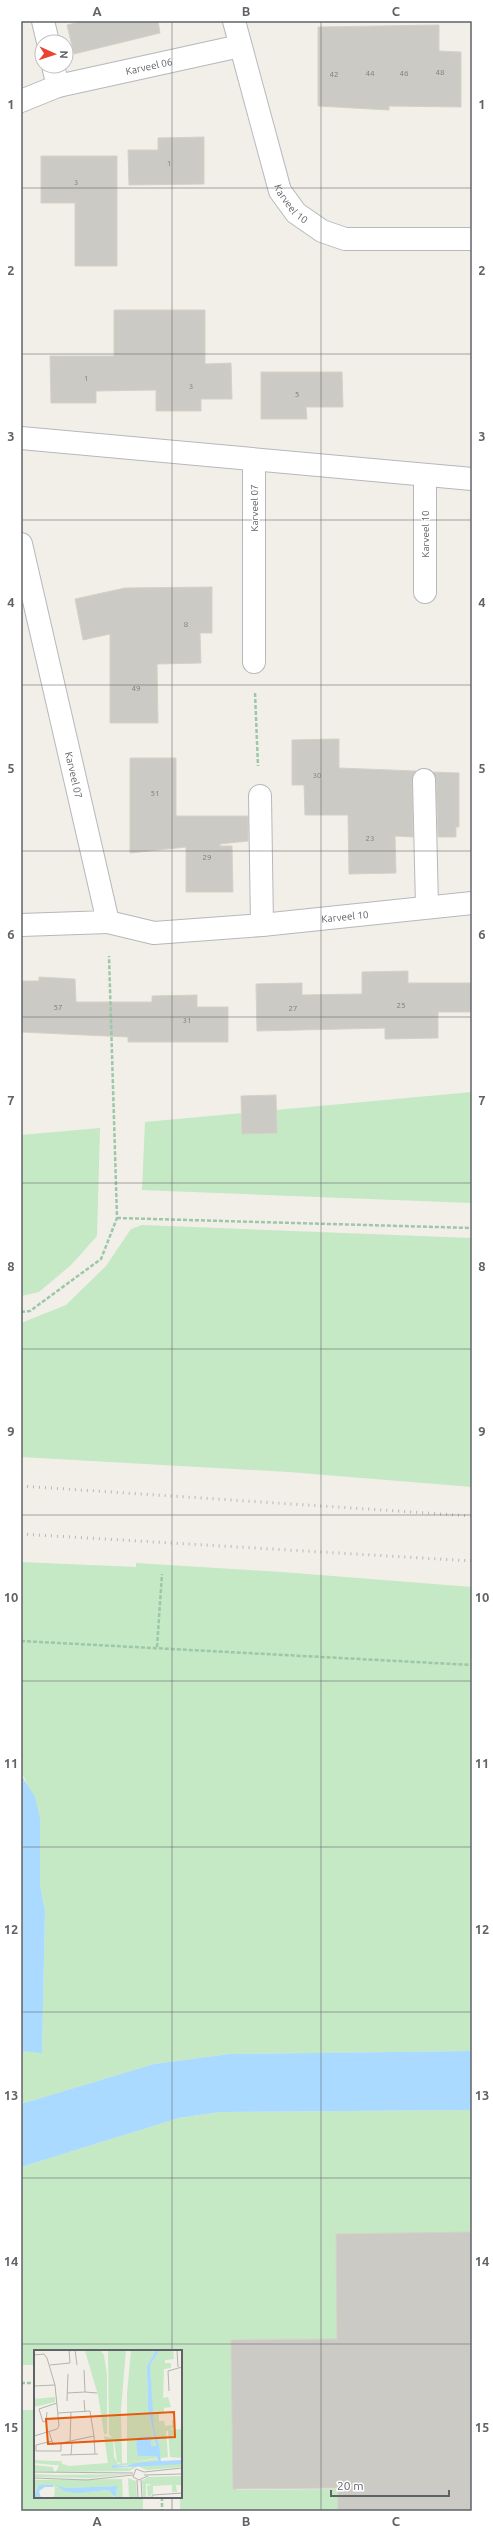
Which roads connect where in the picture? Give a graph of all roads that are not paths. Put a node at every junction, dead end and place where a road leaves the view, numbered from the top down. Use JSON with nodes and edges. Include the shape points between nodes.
{"nodes":[{"id":1,"x":43,"y":21,"type":"edge"},
{"id":2,"x":234,"y":21,"type":"edge"},
{"id":3,"x":46,"y":34,"type":"edge"},
{"id":4,"x":240,"y":46,"type":"junction"},
{"id":5,"x":56,"y":76,"type":"edge"},
{"id":6,"x":21,"y":101,"type":"edge"},
{"id":7,"x":472,"y":239,"type":"edge"},
{"id":8,"x":21,"y":438,"type":"edge"},
{"id":9,"x":254,"y":460,"type":"junction"},
{"id":10,"x":425,"y":475,"type":"junction"},
{"id":11,"x":472,"y":479,"type":"edge"},
{"id":12,"x":21,"y":544,"type":"edge"},
{"id":13,"x":425,"y":592,"type":"dead end"},
{"id":14,"x":254,"y":662,"type":"road end"},
{"id":15,"x":424,"y":780,"type":"dead end"},
{"id":16,"x":260,"y":796,"type":"road end"},
{"id":17,"x":472,"y":903,"type":"edge"},
{"id":18,"x":427,"y":906,"type":"junction"},
{"id":19,"x":108,"y":922,"type":"junction"},
{"id":20,"x":21,"y":925,"type":"edge"},
{"id":21,"x":262,"y":925,"type":"junction"}],
"edges":[{"from":1,"to":3,"type":"street"},
{"from":2,"to":4,"type":"street","name":"Karveel 10"},
{"from":4,"to":5,"type":"street","name":"Karveel 06"},
{"from":4,"to":7,"type":"street","name":"Karveel 10","via":[[280,191],[296,214],[322,231],[345,239]]},
{"from":5,"to":6,"type":"street","name":"Karveel 06"},
{"from":8,"to":9,"type":"street"},
{"from":9,"to":10,"type":"street"},
{"from":9,"to":14,"type":"street","name":"Karveel 07"},
{"from":10,"to":11,"type":"street"},
{"from":10,"to":13,"type":"street","name":"Karveel 10"},
{"from":12,"to":19,"type":"street","name":"Karveel 07"},
{"from":15,"to":18,"type":"street"},
{"from":16,"to":21,"type":"street"},
{"from":17,"to":18,"type":"street","name":"Karveel 10"},
{"from":18,"to":21,"type":"street","name":"Karveel 10"},
{"from":19,"to":20,"type":"street"},
{"from":19,"to":21,"type":"street","name":"Karveel 10","via":[[154,933]]}]}
